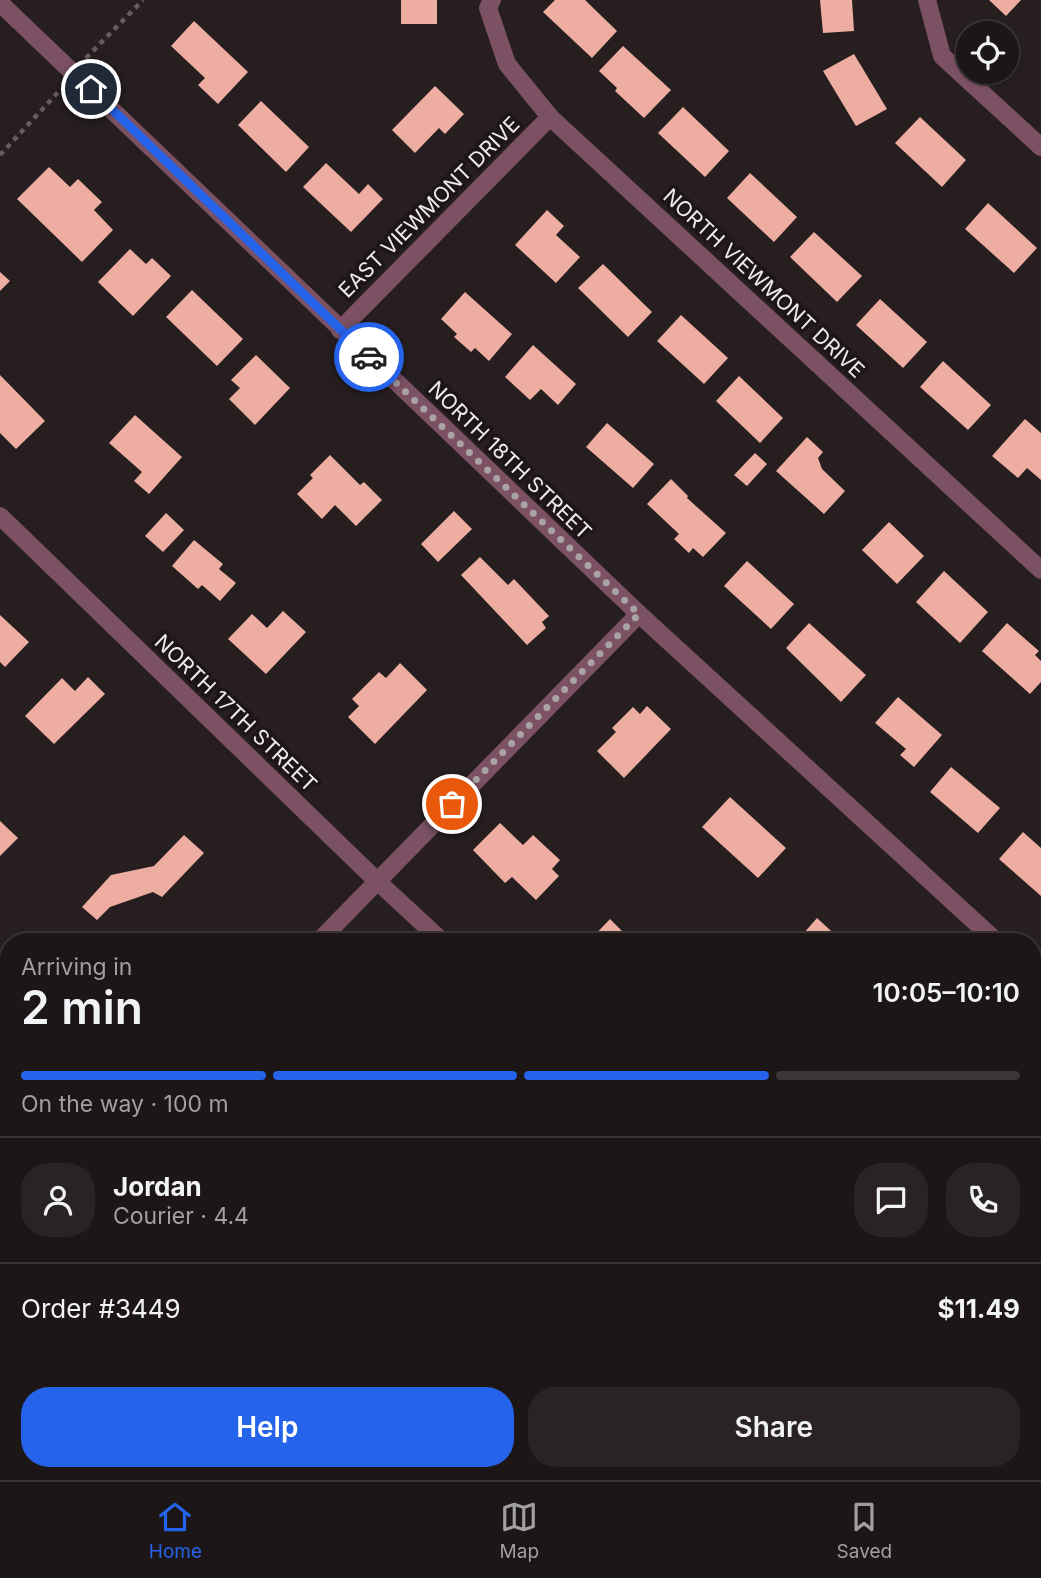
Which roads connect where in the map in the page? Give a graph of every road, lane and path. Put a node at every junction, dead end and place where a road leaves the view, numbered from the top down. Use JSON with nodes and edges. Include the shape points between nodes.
{"nodes":[{"id":1,"x":927,"y":0,"type":"edge"},
{"id":2,"x":0,"y":3,"type":"edge"},
{"id":3,"x":490,"y":4,"type":"edge"},
{"id":4,"x":550,"y":117,"type":"junction"},
{"id":5,"x":1041,"y":147,"type":"edge"},
{"id":6,"x":340,"y":330,"type":"junction"},
{"id":7,"x":0,"y":516,"type":"edge"},
{"id":8,"x":1041,"y":570,"type":"edge"},
{"id":9,"x":639,"y":614,"type":"junction"},
{"id":10,"x":376,"y":880,"type":"junction"},
{"id":11,"x":326,"y":933,"type":"edge"},
{"id":12,"x":433,"y":933,"type":"edge"},
{"id":13,"x":987,"y":933,"type":"edge"}],
"edges":[{"from":1,"to":5,"type":"street","via":[[942,56]]},
{"from":2,"to":6,"type":"street","name":"NORTH 18TH STREET"},
{"from":3,"to":4,"type":"street","name":"NORTH VIEWMONT DRIVE","via":[[507,64]]},
{"from":4,"to":6,"type":"street","name":"EAST VIEWMONT DRIVE"},
{"from":4,"to":8,"type":"street","name":"NORTH VIEWMONT DRIVE"},
{"from":6,"to":9,"type":"street","name":"NORTH 18TH STREET"},
{"from":7,"to":10,"type":"street","name":"NORTH 17TH STREET"},
{"from":9,"to":10,"type":"street"},
{"from":9,"to":13,"type":"street","name":"NORTH 18TH STREET"},
{"from":10,"to":11,"type":"street"},
{"from":10,"to":12,"type":"street","name":"NORTH 17TH STREET"}]}
